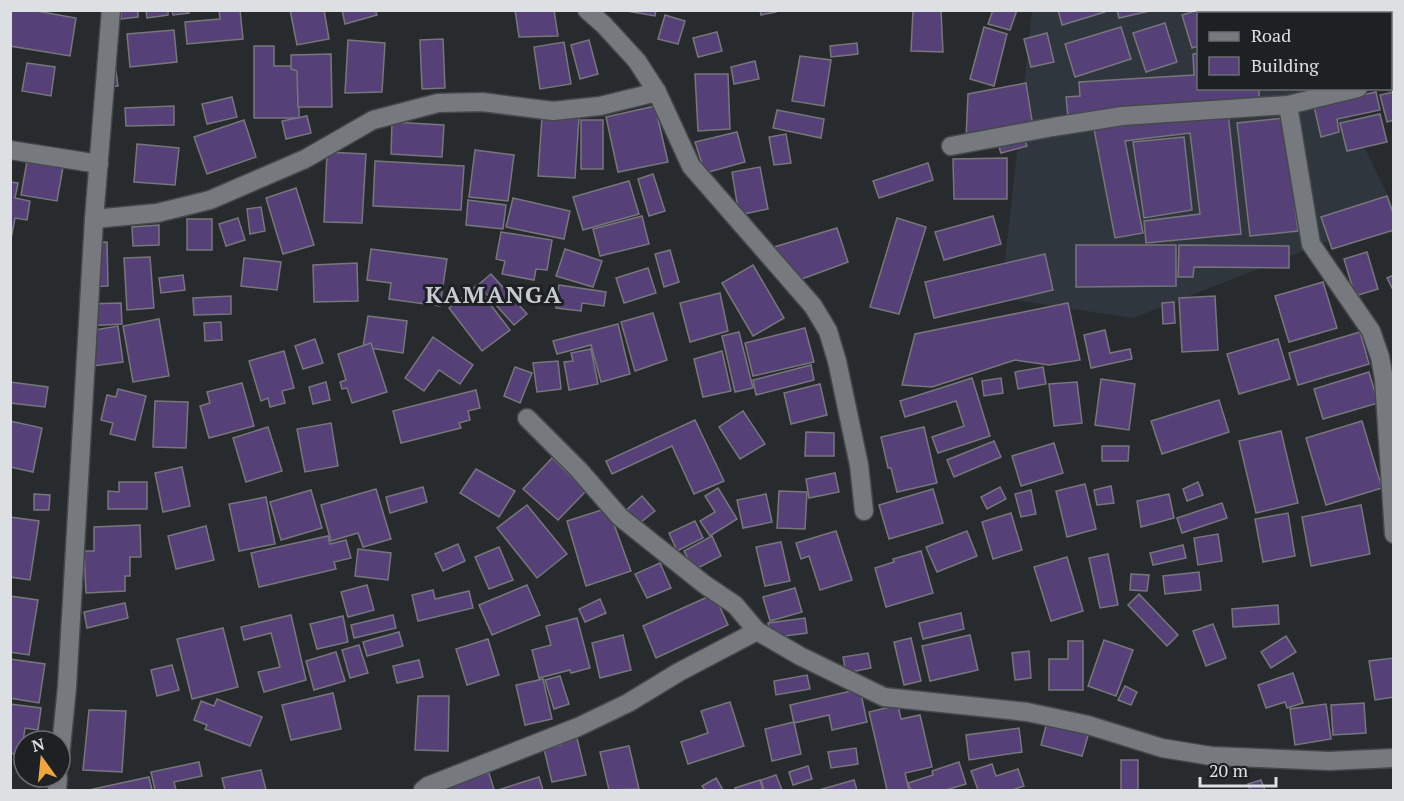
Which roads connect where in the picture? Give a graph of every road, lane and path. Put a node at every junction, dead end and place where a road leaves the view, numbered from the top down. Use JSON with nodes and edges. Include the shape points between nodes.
{"nodes":[{"id":1,"x":111,"y":10,"type":"edge"},
{"id":2,"x":587,"y":10,"type":"edge"},
{"id":3,"x":1350,"y":90,"type":"edge"},
{"id":4,"x":657,"y":92,"type":"junction"},
{"id":5,"x":1288,"y":105,"type":"junction"},
{"id":6,"x":951,"y":146,"type":"dead end"},
{"id":7,"x":10,"y":150,"type":"edge"},
{"id":8,"x":99,"y":164,"type":"junction"},
{"id":9,"x":94,"y":219,"type":"junction"},
{"id":10,"x":1389,"y":380,"type":"edge"},
{"id":11,"x":527,"y":418,"type":"dead end"},
{"id":12,"x":864,"y":511,"type":"dead end"},
{"id":13,"x":1394,"y":534,"type":"edge"},
{"id":14,"x":757,"y":631,"type":"junction"},
{"id":15,"x":62,"y":729,"type":"edge"},
{"id":16,"x":1394,"y":758,"type":"edge"},
{"id":17,"x":423,"y":790,"type":"edge"}],
"edges":[{"from":1,"to":8,"type":"street"},
{"from":2,"to":4,"type":"street","via":[[637,62]]},
{"from":3,"to":5,"type":"street"},
{"from":4,"to":9,"type":"street","via":[[600,106],[553,111],[482,102],[438,104],[373,120],[305,159],[210,200],[157,213]]},
{"from":4,"to":12,"type":"street","via":[[691,166],[813,306],[828,331],[860,465]]},
{"from":5,"to":6,"type":"street","via":[[1122,116]]},
{"from":5,"to":10,"type":"street","via":[[1311,244],[1371,331]]},
{"from":7,"to":8,"type":"street"},
{"from":8,"to":9,"type":"street"},
{"from":9,"to":15,"type":"street"},
{"from":10,"to":13,"type":"street"},
{"from":11,"to":14,"type":"street","via":[[620,517],[735,605]]},
{"from":14,"to":16,"type":"street","via":[[884,697],[1026,712],[1088,725],[1162,748],[1211,756]]},
{"from":14,"to":17,"type":"street","via":[[628,703]]}]}
